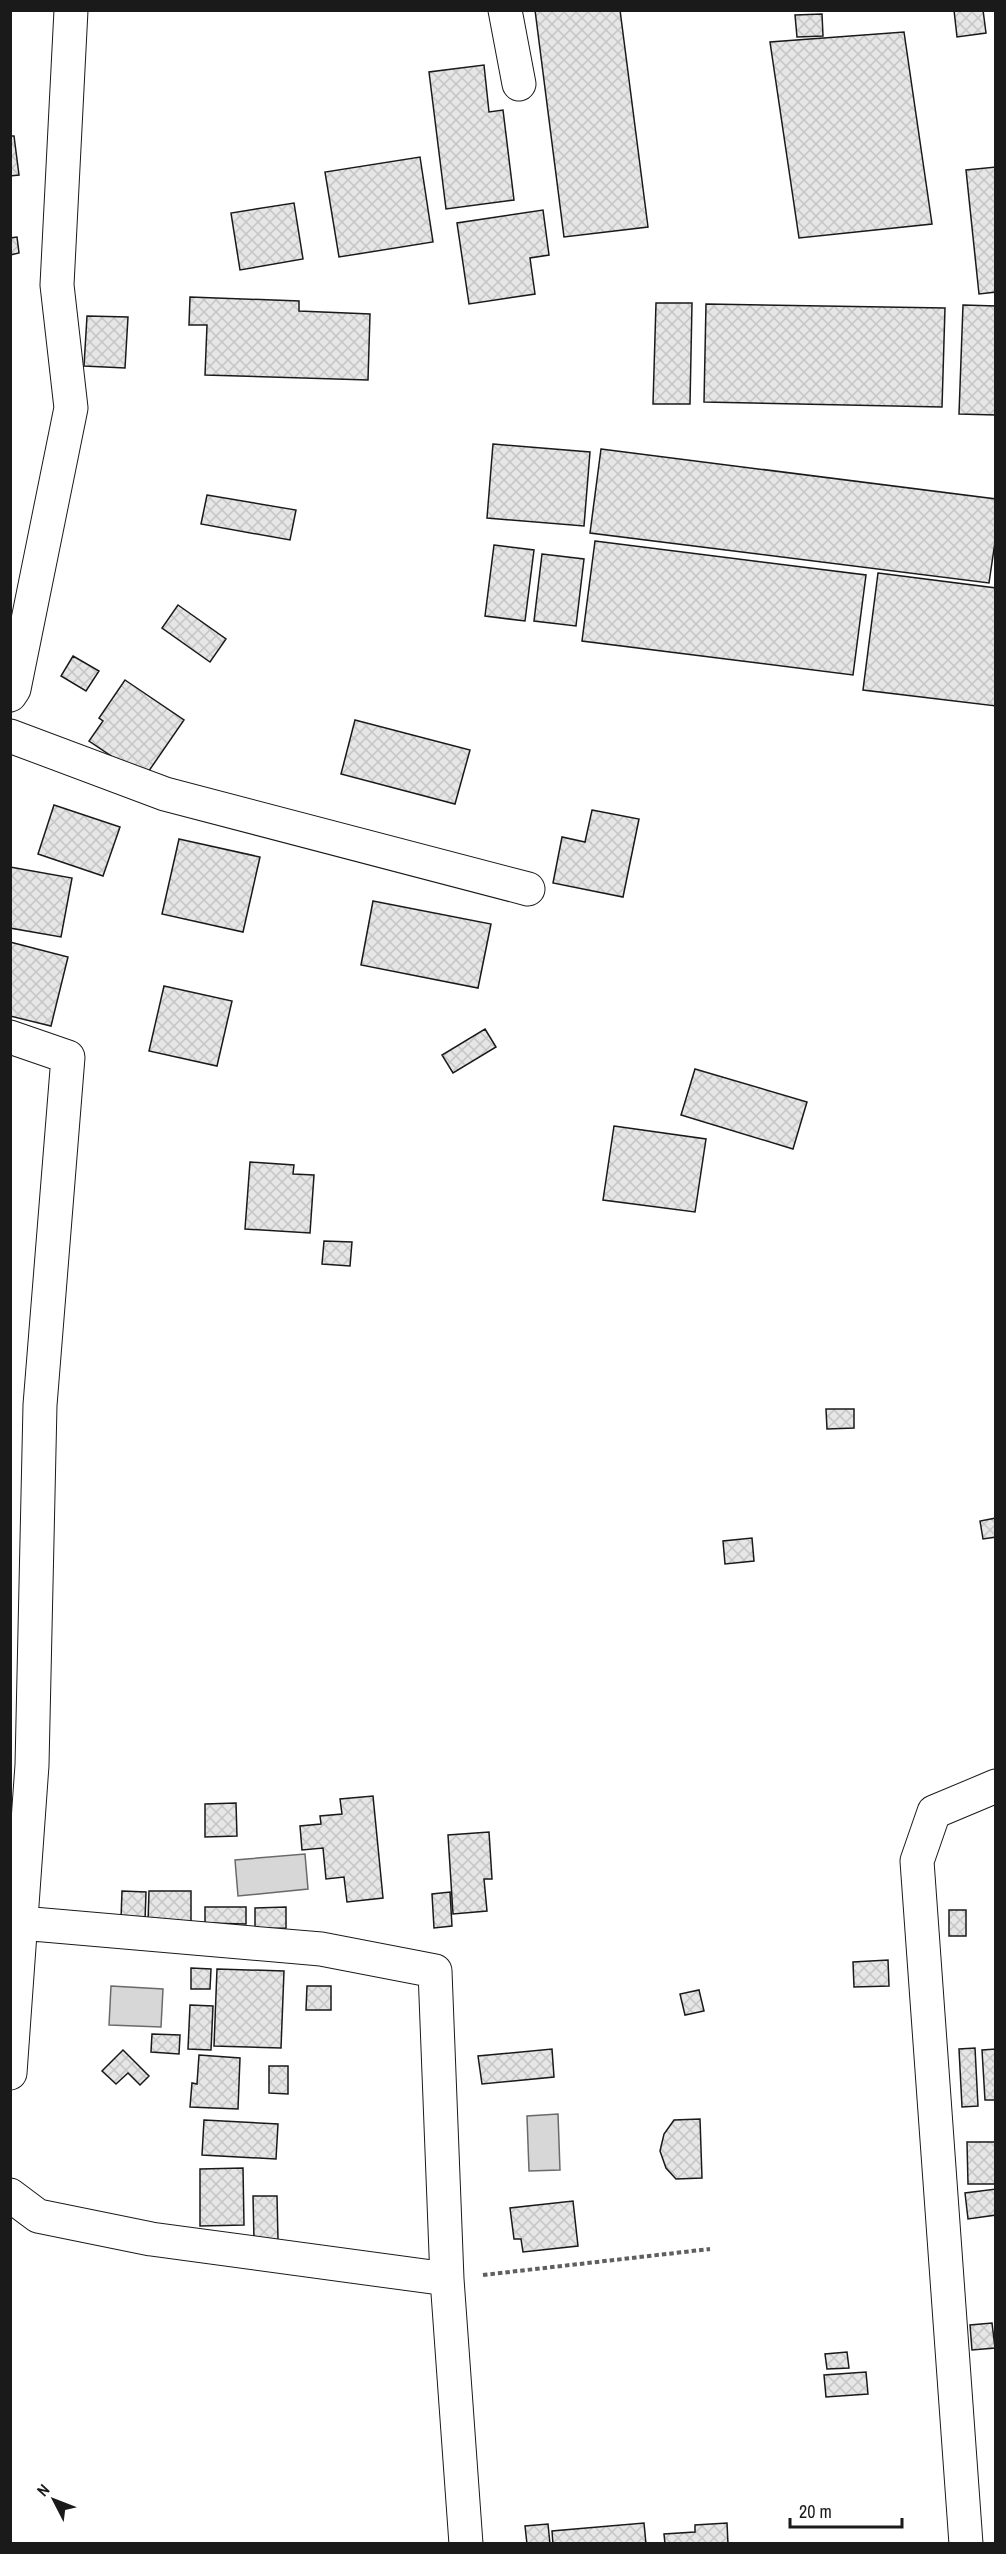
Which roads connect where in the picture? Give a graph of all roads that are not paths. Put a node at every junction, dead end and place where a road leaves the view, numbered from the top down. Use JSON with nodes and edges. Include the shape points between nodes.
{"nodes":[{"id":1,"x":71,"y":10,"type":"edge"},
{"id":2,"x":506,"y":10,"type":"edge"},
{"id":3,"x":519,"y":84,"type":"dead end"},
{"id":4,"x":10,"y":695,"type":"edge"},
{"id":5,"x":10,"y":736,"type":"edge"},
{"id":6,"x":528,"y":889,"type":"dead end"},
{"id":7,"x":10,"y":1037,"type":"edge"},
{"id":8,"x":996,"y":1786,"type":"edge"},
{"id":9,"x":21,"y":1923,"type":"junction"},
{"id":10,"x":10,"y":2073,"type":"edge"},
{"id":11,"x":10,"y":2195,"type":"edge"},
{"id":12,"x":447,"y":2279,"type":"junction"},
{"id":13,"x":466,"y":2544,"type":"edge"},
{"id":14,"x":966,"y":2544,"type":"edge"}],
"edges":[{"from":1,"to":4,"type":"street","via":[[57,285],[70,408]]},
{"from":2,"to":3,"type":"street"},
{"from":5,"to":6,"type":"street","via":[[165,794]]},
{"from":7,"to":9,"type":"street","via":[[68,1057],[40,1405],[32,1765]]},
{"from":8,"to":14,"type":"street","via":[[933,1812],[918,1861]]},
{"from":9,"to":10,"type":"street"},
{"from":9,"to":12,"type":"street","via":[[321,1949],[435,1971]]},
{"from":11,"to":12,"type":"street","via":[[38,2216],[129,2234]]},
{"from":12,"to":13,"type":"street"}]}
